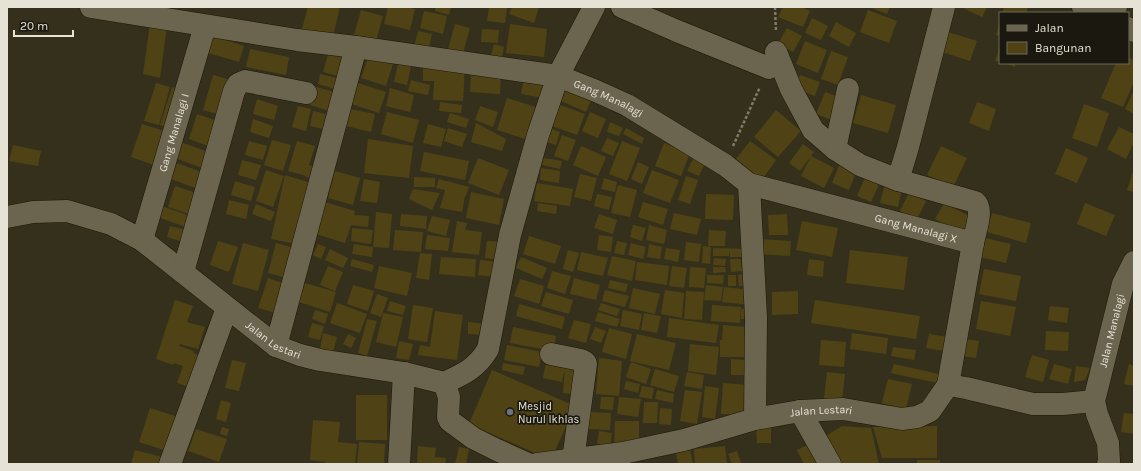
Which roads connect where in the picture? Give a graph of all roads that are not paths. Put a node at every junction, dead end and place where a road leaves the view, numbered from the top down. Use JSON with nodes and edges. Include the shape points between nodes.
{"nodes":[{"id":1,"x":91,"y":7,"type":"edge"},
{"id":2,"x":594,"y":7,"type":"edge"},
{"id":3,"x":622,"y":7,"type":"edge"},
{"id":4,"x":944,"y":7,"type":"edge"},
{"id":5,"x":1083,"y":7,"type":"edge"},
{"id":6,"x":114,"y":8,"type":"edge"},
{"id":7,"x":1094,"y":12,"type":"edge"},
{"id":8,"x":205,"y":26,"type":"junction"},
{"id":9,"x":356,"y":47,"type":"junction"},
{"id":10,"x":558,"y":76,"type":"junction"},
{"id":11,"x":848,"y":89,"type":"dead end"},
{"id":12,"x":306,"y":93,"type":"dead end"},
{"id":13,"x":835,"y":149,"type":"junction"},
{"id":14,"x":724,"y":165,"type":"joint"},
{"id":15,"x":898,"y":180,"type":"junction"},
{"id":16,"x":749,"y":184,"type":"junction"},
{"id":17,"x":7,"y":217,"type":"edge"},
{"id":18,"x":142,"y":240,"type":"junction"},
{"id":19,"x":973,"y":243,"type":"junction"},
{"id":20,"x":1134,"y":262,"type":"edge"},
{"id":21,"x":183,"y":272,"type":"junction"},
{"id":22,"x":227,"y":308,"type":"junction"},
{"id":23,"x":276,"y":346,"type":"junction"},
{"id":24,"x":551,"y":354,"type":"dead end"},
{"id":25,"x":404,"y":373,"type":"junction"},
{"id":26,"x":444,"y":382,"type":"junction"},
{"id":27,"x":948,"y":385,"type":"junction"},
{"id":28,"x":1094,"y":401,"type":"junction"},
{"id":29,"x":800,"y":411,"type":"junction"},
{"id":30,"x":755,"y":419,"type":"junction"},
{"id":31,"x":623,"y":459,"type":"edge"},
{"id":32,"x":573,"y":460,"type":"junction"},
{"id":33,"x":170,"y":464,"type":"edge"},
{"id":34,"x":399,"y":464,"type":"edge"},
{"id":35,"x":528,"y":464,"type":"edge"},
{"id":36,"x":537,"y":464,"type":"edge"},
{"id":37,"x":830,"y":464,"type":"edge"},
{"id":38,"x":1108,"y":464,"type":"edge"}],
"edges":[{"from":1,"to":6,"type":"street","name":"Gang Manalagi"},
{"from":2,"to":10,"type":"street"},
{"from":3,"to":13,"type":"street","via":[[677,31],[772,60],[813,130]]},
{"from":4,"to":15,"type":"street"},
{"from":5,"to":7,"type":"street"},
{"from":6,"to":8,"type":"street","name":"Gang Manalagi"},
{"from":8,"to":9,"type":"street","name":"Gang Manalagi"},
{"from":8,"to":18,"type":"street","name":"Gang Manalagi I"},
{"from":9,"to":10,"type":"street","name":"Gang Manalagi"},
{"from":9,"to":23,"type":"street"},
{"from":10,"to":14,"type":"street","name":"Gang Manalagi","via":[[627,105]]},
{"from":10,"to":26,"type":"street","via":[[538,135],[510,235],[488,349],[475,366]]},
{"from":11,"to":13,"type":"street"},
{"from":12,"to":21,"type":"street","via":[[245,81],[238,84]]},
{"from":13,"to":15,"type":"street","via":[[860,165]]},
{"from":14,"to":16,"type":"street","name":"Gang Manalagi X"},
{"from":15,"to":19,"type":"street","via":[[979,204]]},
{"from":16,"to":19,"type":"street","name":"Gang Manalagi X"},
{"from":16,"to":30,"type":"street","via":[[756,317]]},
{"from":17,"to":18,"type":"street","name":"Jalan Lestari","via":[[33,212],[68,211],[110,224]]},
{"from":18,"to":21,"type":"street","name":"Jalan Lestari"},
{"from":19,"to":27,"type":"street"},
{"from":20,"to":28,"type":"street","name":"Jalan Manalagi","via":[[1123,284]]},
{"from":21,"to":22,"type":"street","name":"Jalan Lestari"},
{"from":22,"to":23,"type":"street","name":"Jalan Lestari"},
{"from":22,"to":33,"type":"street"},
{"from":23,"to":25,"type":"street","name":"Jalan Lestari","via":[[320,360]]},
{"from":24,"to":32,"type":"street","via":[[581,360],[586,364]]},
{"from":25,"to":26,"type":"street","name":"Jalan Lestari"},
{"from":25,"to":34,"type":"street"},
{"from":26,"to":35,"type":"street","via":[[449,397],[450,421],[473,438]]},
{"from":27,"to":28,"type":"street","via":[[1033,404]]},
{"from":27,"to":29,"type":"street","name":"Jalan Lestari","via":[[930,410],[917,417],[902,419],[843,409]]},
{"from":28,"to":38,"type":"street","via":[[1108,443]]},
{"from":29,"to":30,"type":"street","name":"Jalan Lestari"},
{"from":29,"to":37,"type":"street"},
{"from":30,"to":31,"type":"street","name":"Jalan Lestari"},
{"from":31,"to":32,"type":"street","name":"Jalan Lestari"},
{"from":32,"to":36,"type":"street","name":"Jalan Lestari"}]}
